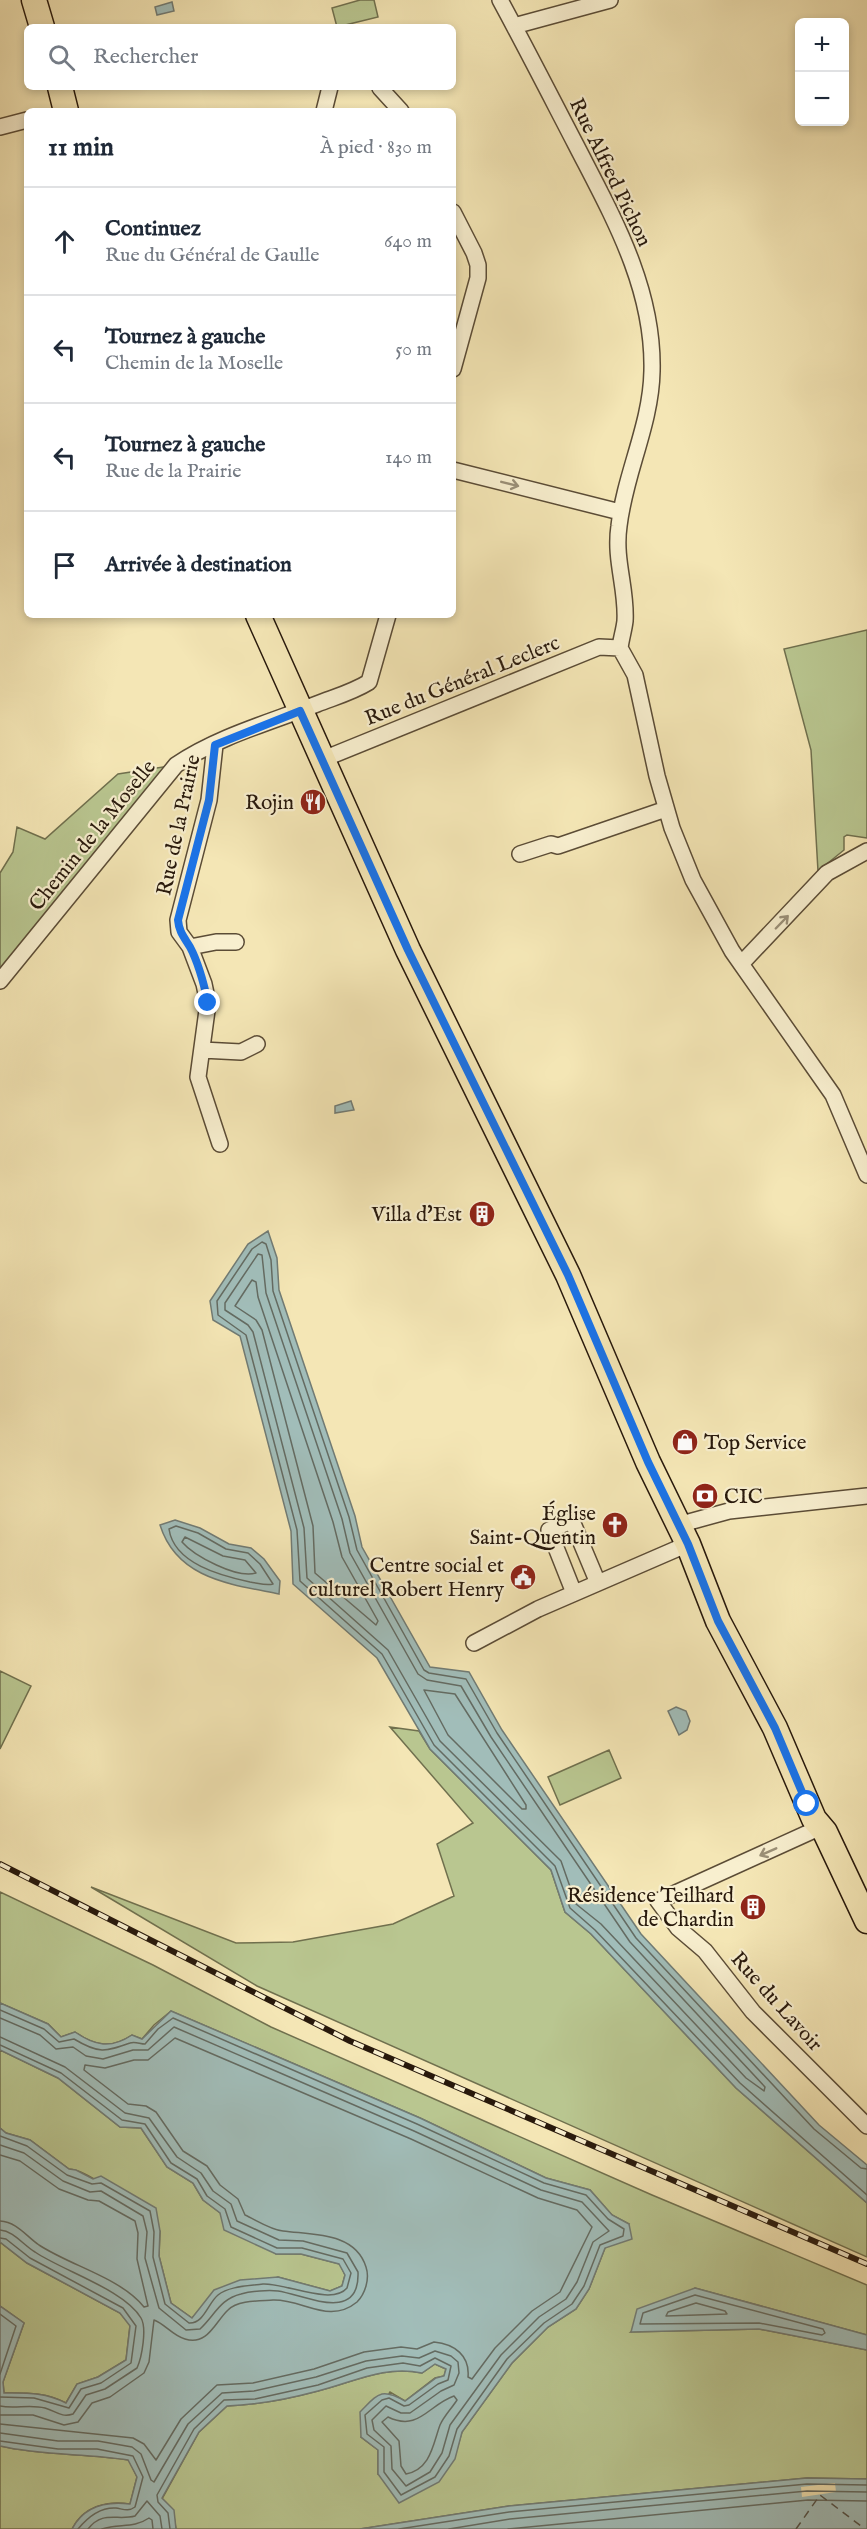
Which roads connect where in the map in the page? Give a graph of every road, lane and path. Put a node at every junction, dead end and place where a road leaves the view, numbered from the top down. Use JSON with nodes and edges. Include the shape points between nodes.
{"nodes":[{"id":1,"x":34,"y":0,"type":"edge"},
{"id":2,"x":500,"y":0,"type":"edge"},
{"id":3,"x":610,"y":0,"type":"edge"},
{"id":4,"x":41,"y":24,"type":"edge"},
{"id":5,"x":514,"y":26,"type":"junction"},
{"id":6,"x":329,"y":90,"type":"edge"},
{"id":7,"x":382,"y":90,"type":"edge"},
{"id":8,"x":325,"y":108,"type":"edge"},
{"id":9,"x":397,"y":108,"type":"edge"},
{"id":10,"x":24,"y":121,"type":"edge"},
{"id":11,"x":0,"y":127,"type":"edge"},
{"id":12,"x":456,"y":218,"type":"edge"},
{"id":13,"x":456,"y":358,"type":"edge"},
{"id":14,"x":456,"y":471,"type":"edge"},
{"id":15,"x":620,"y":512,"type":"junction"},
{"id":16,"x":259,"y":618,"type":"edge"},
{"id":17,"x":387,"y":618,"type":"edge"},
{"id":18,"x":620,"y":648,"type":"junction"},
{"id":19,"x":300,"y":711,"type":"junction"},
{"id":20,"x":215,"y":745,"type":"junction"},
{"id":21,"x":321,"y":760,"type":"junction"},
{"id":22,"x":666,"y":809,"type":"junction"},
{"id":23,"x":867,"y":851,"type":"edge"},
{"id":24,"x":520,"y":854,"type":"dead end"},
{"id":25,"x":236,"y":942,"type":"dead end"},
{"id":26,"x":190,"y":947,"type":"junction"},
{"id":27,"x":741,"y":964,"type":"junction"},
{"id":28,"x":0,"y":981,"type":"edge"},
{"id":29,"x":257,"y":1044,"type":"dead end"},
{"id":30,"x":202,"y":1050,"type":"junction"},
{"id":31,"x":220,"y":1144,"type":"dead end"},
{"id":32,"x":867,"y":1175,"type":"edge"},
{"id":33,"x":867,"y":1496,"type":"edge"},
{"id":34,"x":683,"y":1535,"type":"junction"},
{"id":35,"x":598,"y":1583,"type":"junction"},
{"id":36,"x":574,"y":1593,"type":"junction"},
{"id":37,"x":474,"y":1643,"type":"dead end"},
{"id":38,"x":821,"y":1827,"type":"junction"},
{"id":39,"x":867,"y":1921,"type":"edge"},
{"id":40,"x":867,"y":2126,"type":"edge"}],
"edges":[{"from":1,"to":4,"type":"main road"},
{"from":2,"to":5,"type":"street","name":"Rue Alfred Pichon"},
{"from":3,"to":5,"type":"street"},
{"from":5,"to":15,"type":"street","name":"Rue Alfred Pichon","via":[[623,236],[646,304],[652,347],[651,391]]},
{"from":6,"to":8,"type":"street"},
{"from":7,"to":9,"type":"street"},
{"from":10,"to":11,"type":"street"},
{"from":12,"to":13,"type":"street","via":[[478,265],[478,278]]},
{"from":14,"to":15,"type":"street","one_way":true},
{"from":15,"to":18,"type":"street","name":"Rue Alfred Pichon","via":[[618,566],[625,621]]},
{"from":16,"to":19,"type":"main road"},
{"from":17,"to":19,"type":"street","name":"Chemin de la Moselle","via":[[369,682]]},
{"from":18,"to":21,"type":"street","name":"Rue du Général Leclerc","via":[[599,647]]},
{"from":18,"to":22,"type":"street","via":[[635,675]]},
{"from":19,"to":20,"type":"street","name":"Chemin de la Moselle"},
{"from":19,"to":21,"type":"main road"},
{"from":20,"to":26,"type":"street","name":"Rue de la Prairie","via":[[209,800],[178,920],[179,932]]},
{"from":20,"to":28,"type":"street","name":"Chemin de la Moselle","via":[[188,757],[166,774]]},
{"from":21,"to":34,"type":"main road","via":[[408,950],[568,1275]]},
{"from":22,"to":24,"type":"street","via":[[558,846],[551,844]]},
{"from":22,"to":27,"type":"street","via":[[693,880]]},
{"from":27,"to":23,"type":"street","one_way":true,"via":[[827,873]]},
{"from":25,"to":26,"type":"street"},
{"from":26,"to":30,"type":"street","name":"Rue de la Prairie","via":[[208,1003]]},
{"from":27,"to":32,"type":"street","via":[[833,1095]]},
{"from":29,"to":30,"type":"street","via":[[241,1052]]},
{"from":30,"to":31,"type":"street","name":"Rue de la Prairie","via":[[198,1077]]},
{"from":33,"to":34,"type":"street","via":[[729,1511]]},
{"from":34,"to":35,"type":"street"},
{"from":34,"to":38,"type":"main road","via":[[718,1621],[749,1675]]},
{"from":35,"to":36,"type":"street"},
{"from":35,"to":36,"type":"street","via":[[572,1521],[549,1530]]},
{"from":36,"to":37,"type":"street"},
{"from":38,"to":39,"type":"main road"},
{"from":38,"to":40,"type":"street","name":"Rue du Lavoir","one_way":true,"via":[[658,1901],[753,2012]]}]}
